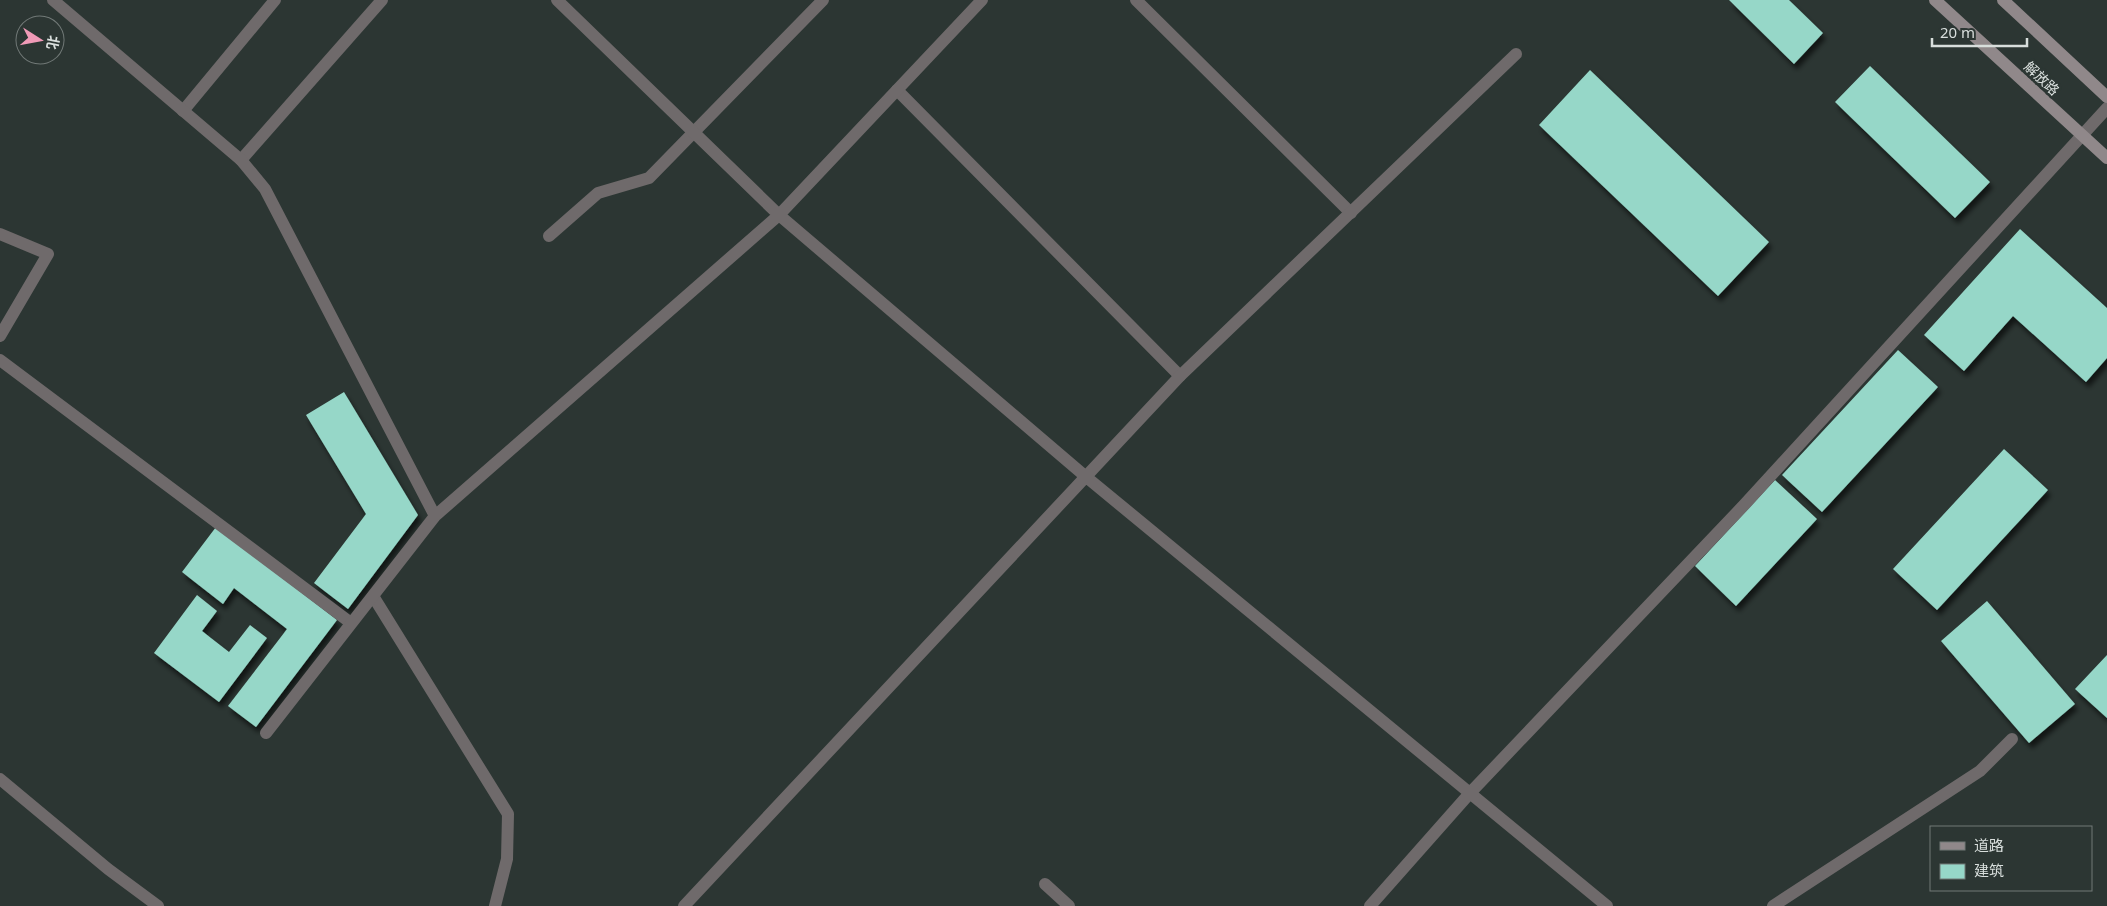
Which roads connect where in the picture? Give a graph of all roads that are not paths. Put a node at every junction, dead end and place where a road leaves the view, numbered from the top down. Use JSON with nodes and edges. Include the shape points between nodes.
{"nodes":[{"id":1,"x":53,"y":0,"type":"edge"},
{"id":2,"x":275,"y":0,"type":"edge"},
{"id":3,"x":382,"y":0,"type":"edge"},
{"id":4,"x":557,"y":0,"type":"edge"},
{"id":5,"x":823,"y":0,"type":"edge"},
{"id":6,"x":982,"y":0,"type":"edge"},
{"id":7,"x":1136,"y":0,"type":"edge"},
{"id":8,"x":1935,"y":0,"type":"edge"},
{"id":9,"x":2002,"y":0,"type":"edge"},
{"id":10,"x":1516,"y":54,"type":"dead end"},
{"id":11,"x":897,"y":90,"type":"junction"},
{"id":12,"x":2107,"y":97,"type":"edge"},
{"id":13,"x":2107,"y":108,"type":"edge"},
{"id":14,"x":183,"y":110,"type":"junction"},
{"id":15,"x":693,"y":132,"type":"junction"},
{"id":16,"x":2083,"y":136,"type":"junction"},
{"id":17,"x":2107,"y":158,"type":"edge"},
{"id":18,"x":241,"y":160,"type":"junction"},
{"id":19,"x":1351,"y":213,"type":"junction"},
{"id":20,"x":779,"y":215,"type":"junction"},
{"id":21,"x":0,"y":234,"type":"edge"},
{"id":22,"x":549,"y":236,"type":"dead end"},
{"id":23,"x":0,"y":336,"type":"edge"},
{"id":24,"x":0,"y":360,"type":"edge"},
{"id":25,"x":1180,"y":376,"type":"junction"},
{"id":26,"x":1085,"y":476,"type":"junction"},
{"id":27,"x":435,"y":516,"type":"junction"},
{"id":28,"x":373,"y":596,"type":"junction"},
{"id":29,"x":351,"y":623,"type":"junction"},
{"id":30,"x":266,"y":732,"type":"dead end"},
{"id":31,"x":2012,"y":740,"type":"dead end"},
{"id":32,"x":0,"y":779,"type":"edge"},
{"id":33,"x":1470,"y":793,"type":"junction"},
{"id":34,"x":1044,"y":884,"type":"dead end"},
{"id":35,"x":158,"y":906,"type":"edge"},
{"id":36,"x":495,"y":906,"type":"edge"},
{"id":37,"x":684,"y":906,"type":"edge"},
{"id":38,"x":1070,"y":906,"type":"edge"},
{"id":39,"x":1370,"y":906,"type":"edge"},
{"id":40,"x":1607,"y":906,"type":"edge"},
{"id":41,"x":1774,"y":906,"type":"edge"}],
"edges":[{"from":1,"to":14,"type":"street"},
{"from":2,"to":14,"type":"street"},
{"from":3,"to":18,"type":"street"},
{"from":4,"to":15,"type":"street"},
{"from":5,"to":15,"type":"street"},
{"from":6,"to":11,"type":"street"},
{"from":7,"to":19,"type":"street"},
{"from":8,"to":16,"type":"main road","name":"解放路"},
{"from":9,"to":12,"type":"main road"},
{"from":10,"to":19,"type":"street"},
{"from":11,"to":20,"type":"street"},
{"from":11,"to":25,"type":"street"},
{"from":13,"to":16,"type":"street"},
{"from":14,"to":18,"type":"street"},
{"from":15,"to":20,"type":"street"},
{"from":15,"to":22,"type":"street","via":[[649,178],[598,193]]},
{"from":16,"to":17,"type":"main road","name":"解放路"},
{"from":16,"to":33,"type":"street","via":[[1752,497]]},
{"from":18,"to":27,"type":"street","via":[[265,189]]},
{"from":19,"to":25,"type":"street"},
{"from":20,"to":26,"type":"street"},
{"from":20,"to":27,"type":"street"},
{"from":21,"to":23,"type":"street","via":[[48,254]]},
{"from":24,"to":29,"type":"street"},
{"from":25,"to":26,"type":"street"},
{"from":26,"to":33,"type":"street"},
{"from":26,"to":37,"type":"street"},
{"from":27,"to":28,"type":"street"},
{"from":28,"to":29,"type":"street"},
{"from":28,"to":36,"type":"street","via":[[508,814],[507,858]]},
{"from":29,"to":30,"type":"street"},
{"from":31,"to":41,"type":"street","via":[[1980,771]]},
{"from":32,"to":35,"type":"street"},
{"from":33,"to":39,"type":"street"},
{"from":33,"to":40,"type":"street"},
{"from":34,"to":38,"type":"street"}]}
